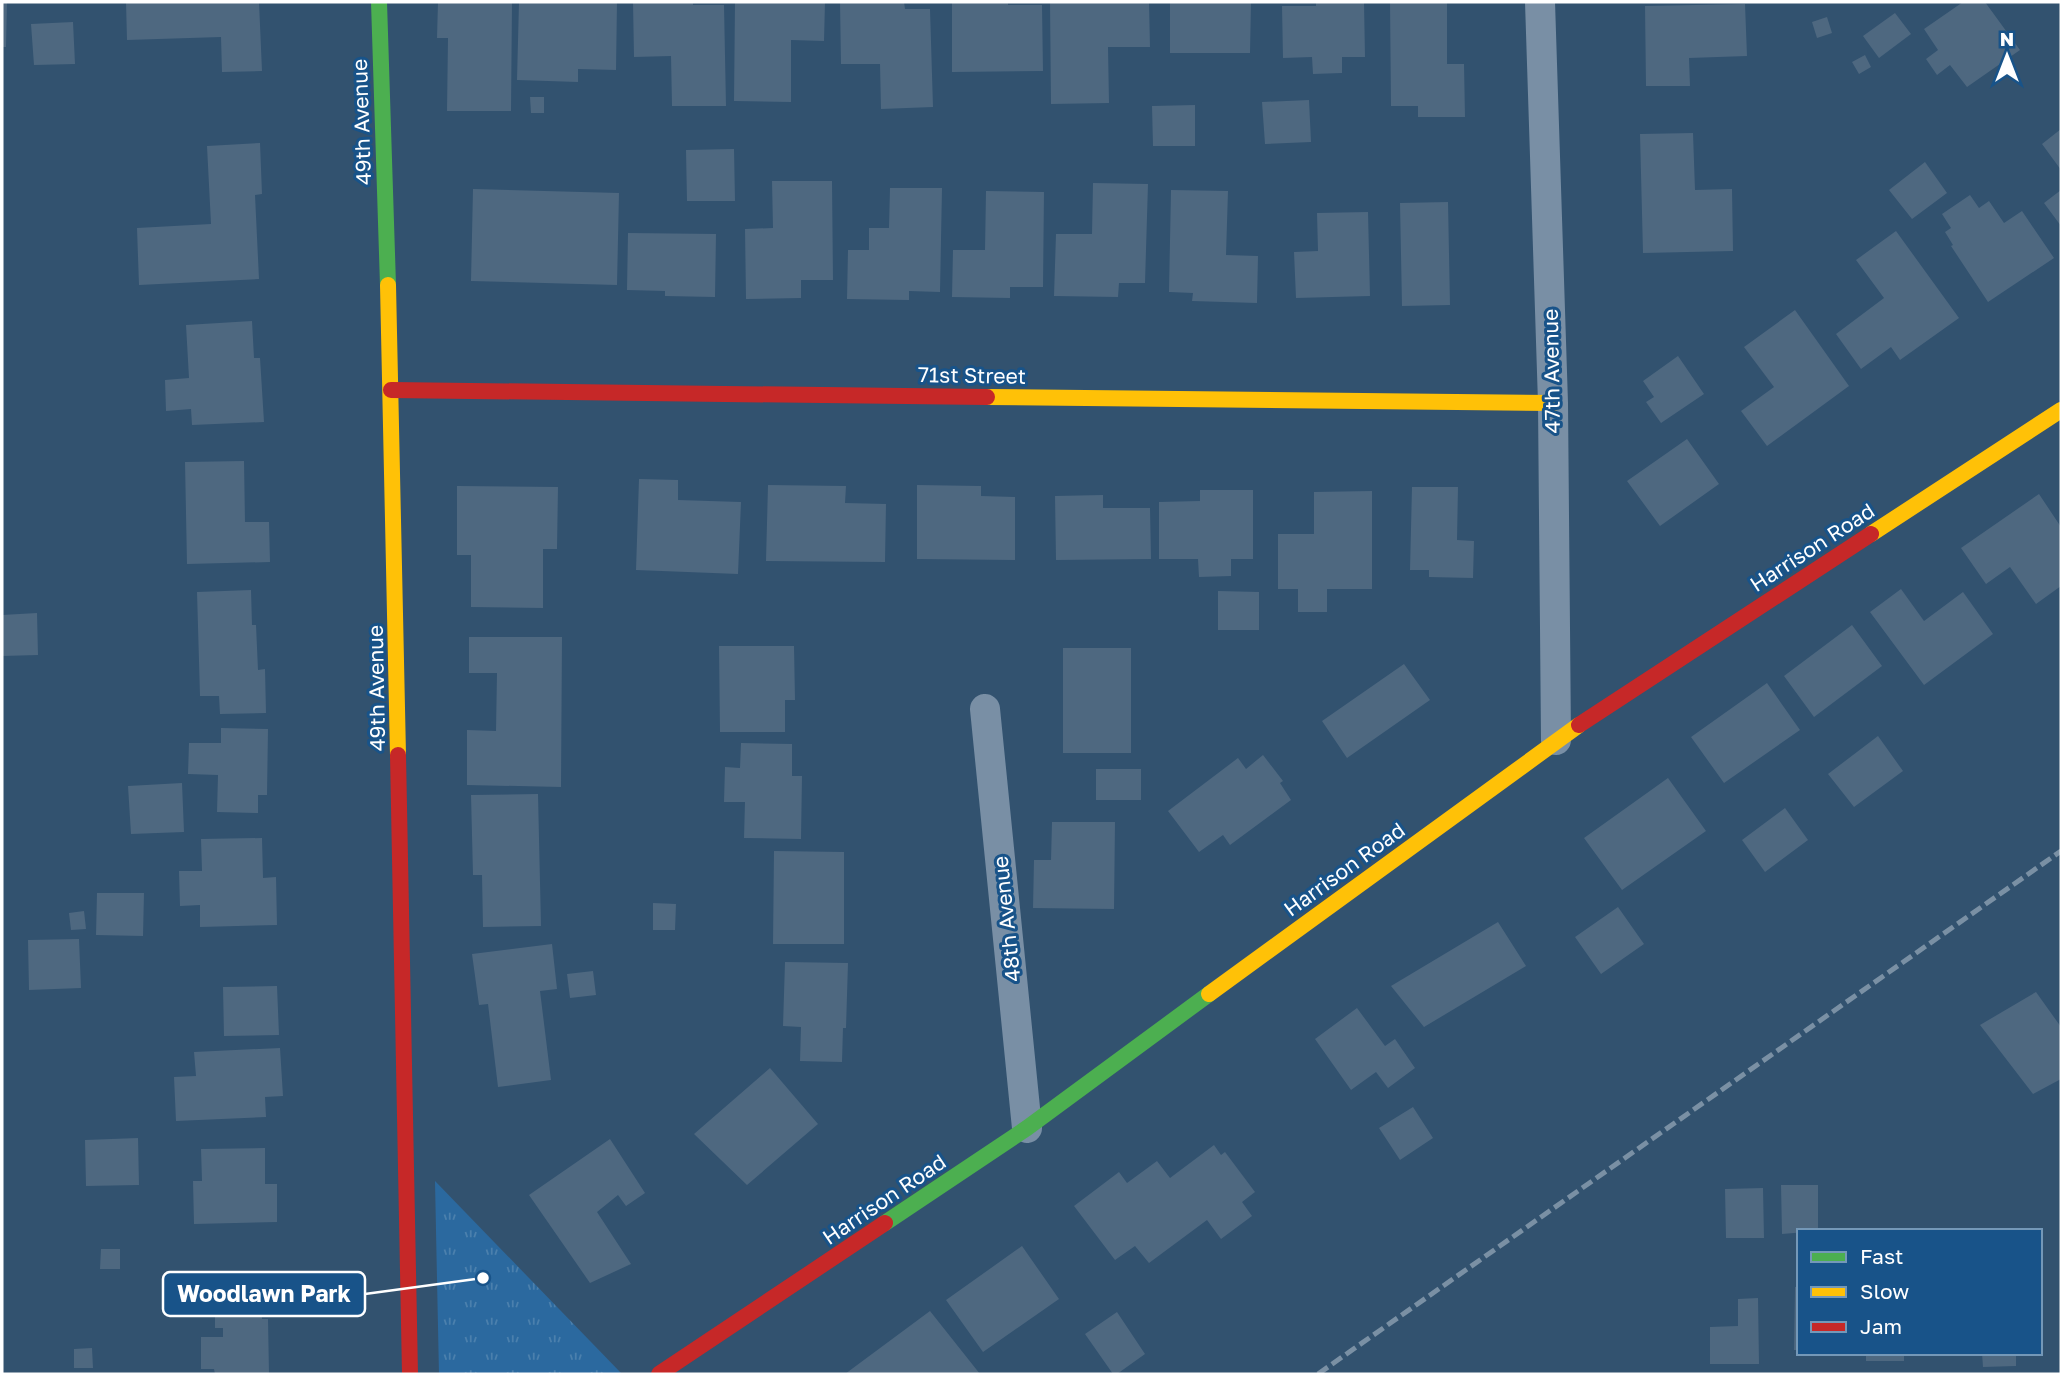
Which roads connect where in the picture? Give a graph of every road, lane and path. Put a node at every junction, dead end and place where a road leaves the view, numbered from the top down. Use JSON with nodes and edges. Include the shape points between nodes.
{"nodes":[{"id":1,"x":379,"y":2,"type":"edge"},
{"id":2,"x":1540,"y":2,"type":"edge"},
{"id":3,"x":391,"y":390,"type":"junction"},
{"id":4,"x":1553,"y":404,"type":"junction"},
{"id":5,"x":2061,"y":410,"type":"edge"},
{"id":6,"x":985,"y":709,"type":"dead end"},
{"id":7,"x":1556,"y":740,"type":"junction"},
{"id":8,"x":1027,"y":1128,"type":"junction"},
{"id":9,"x":410,"y":1374,"type":"edge"},
{"id":10,"x":659,"y":1374,"type":"edge"}],
"edges":[{"from":1,"to":3,"type":"street","name":"49th Avenue"},
{"from":2,"to":4,"type":"street","name":"47th Avenue"},
{"from":3,"to":4,"type":"street","name":"71st Street"},
{"from":3,"to":9,"type":"street","name":"49th Avenue"},
{"from":4,"to":7,"type":"street","name":"47th Avenue"},
{"from":5,"to":7,"type":"street","name":"Harrison Road"},
{"from":6,"to":8,"type":"street","name":"48th Avenue"},
{"from":7,"to":8,"type":"street","name":"Harrison Road"},
{"from":8,"to":10,"type":"street","name":"Harrison Road"}]}
